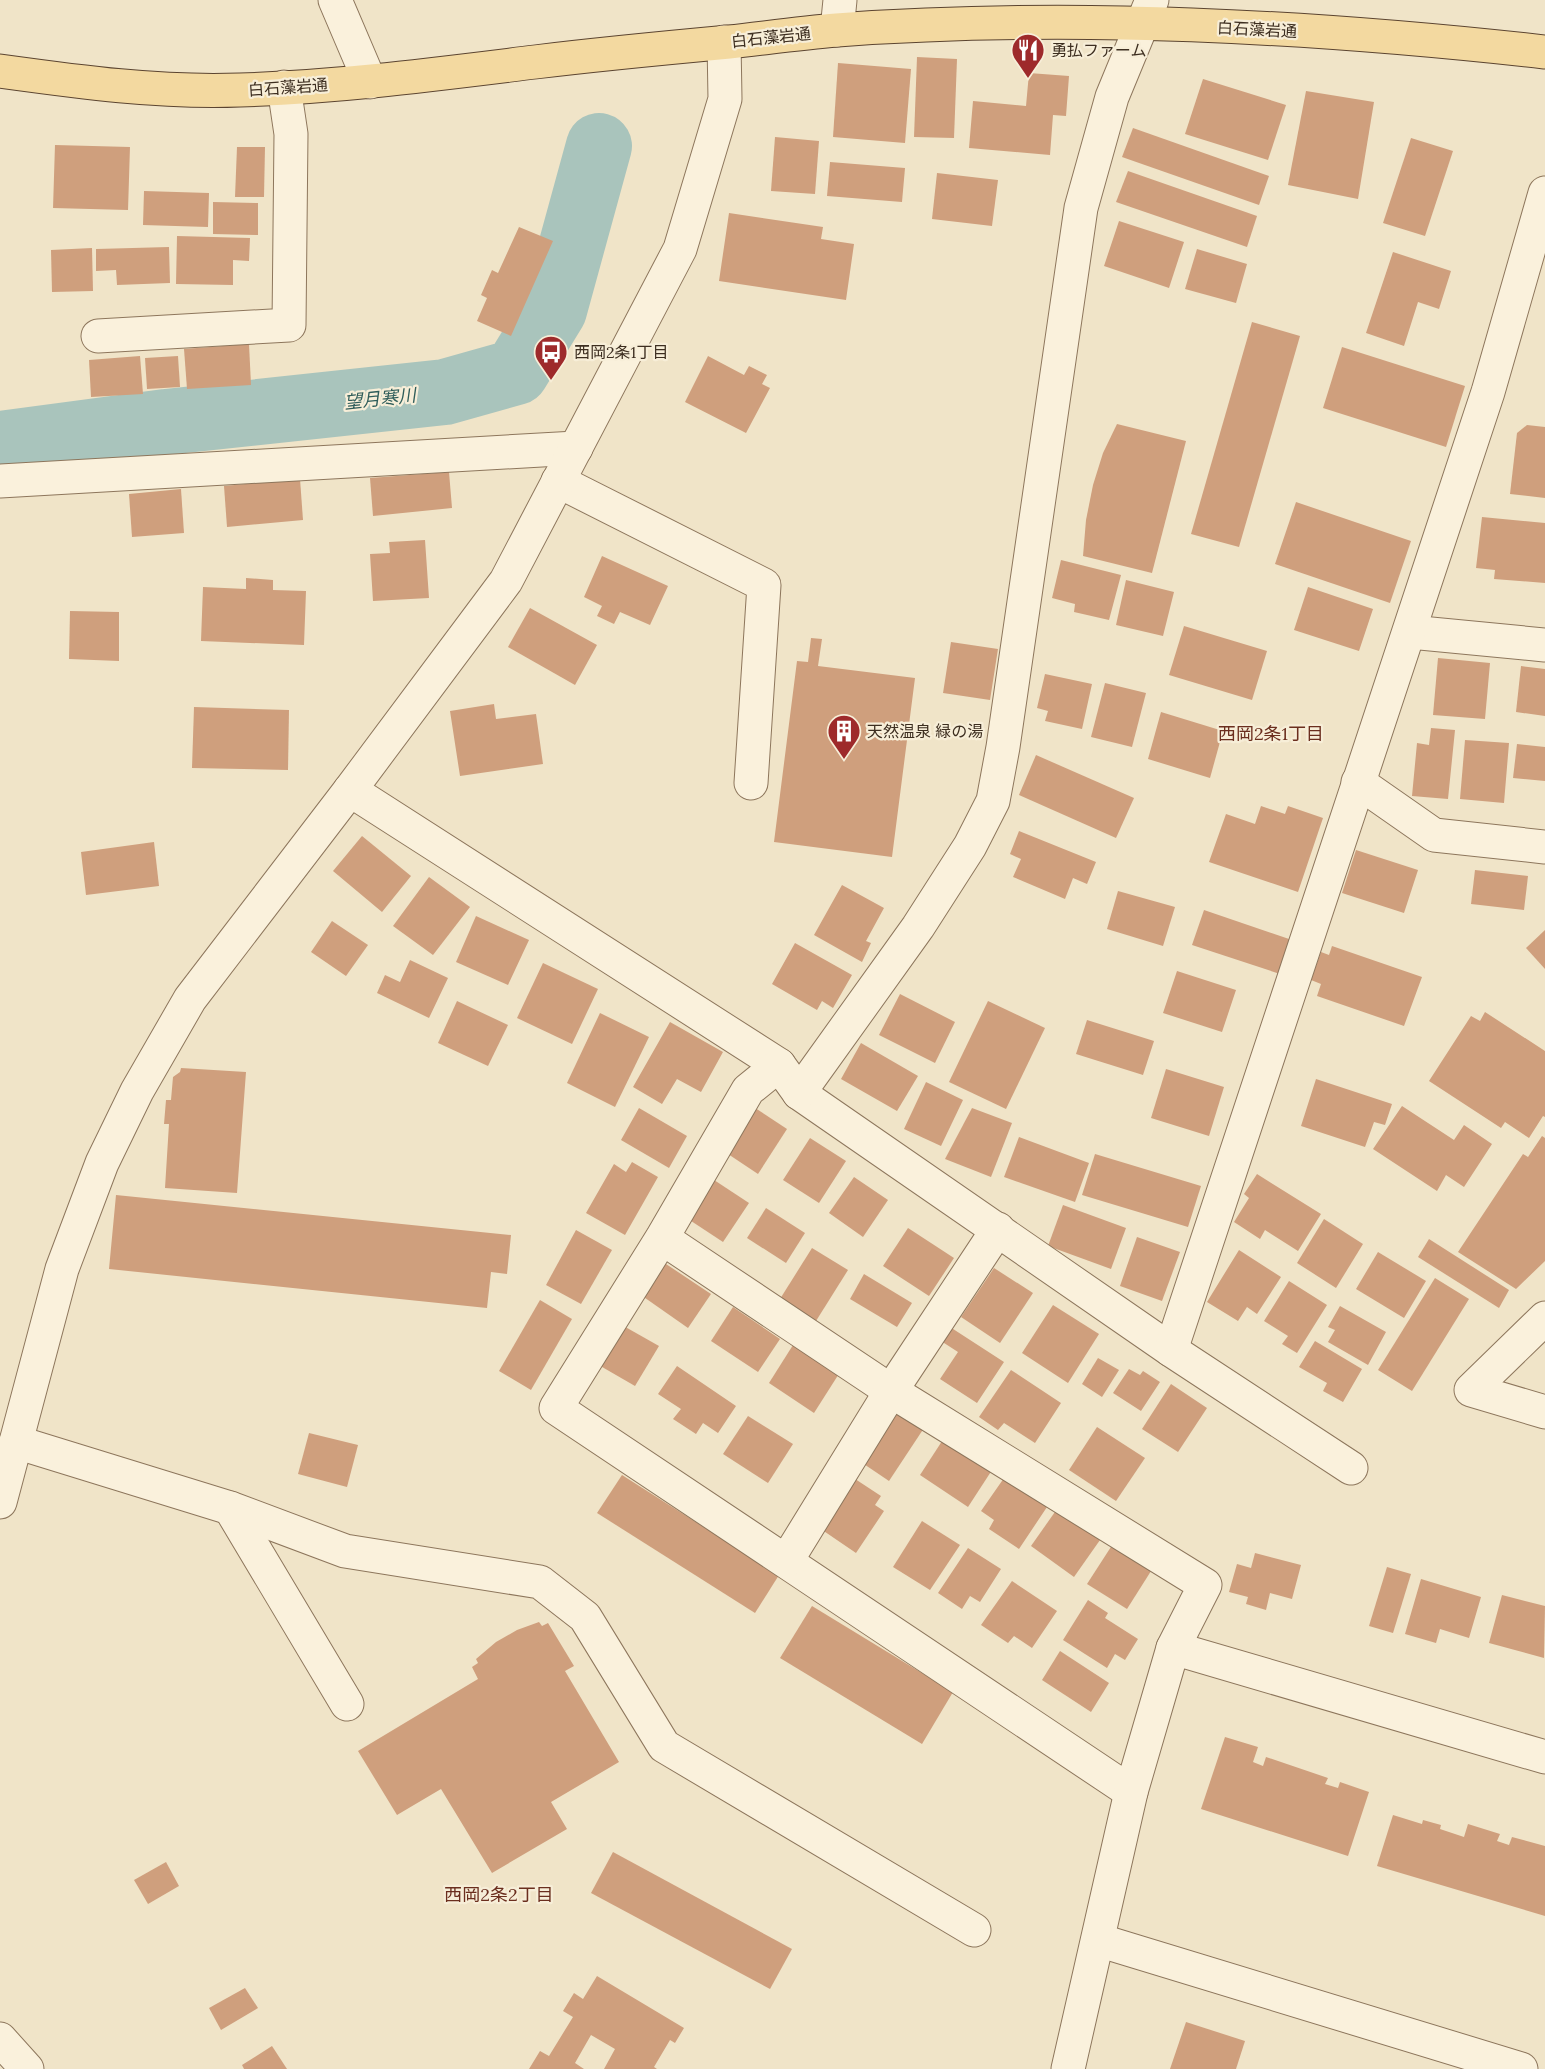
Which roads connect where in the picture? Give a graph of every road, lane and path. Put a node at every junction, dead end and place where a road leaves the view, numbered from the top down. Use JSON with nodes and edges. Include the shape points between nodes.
{"nodes":[{"id":1,"x":335,"y":0,"type":"edge"},
{"id":2,"x":1148,"y":12,"type":"edge"},
{"id":3,"x":838,"y":15,"type":"edge"},
{"id":4,"x":724,"y":42,"type":"junction"},
{"id":5,"x":1545,"y":52,"type":"edge"},
{"id":6,"x":0,"y":71,"type":"edge"},
{"id":7,"x":370,"y":82,"type":"junction"},
{"id":8,"x":284,"y":87,"type":"junction"},
{"id":9,"x":1545,"y":193,"type":"edge"},
{"id":10,"x":98,"y":336,"type":"dead end"},
{"id":11,"x":576,"y":448,"type":"junction"},
{"id":12,"x":0,"y":481,"type":"edge"},
{"id":13,"x":558,"y":481,"type":"junction"},
{"id":14,"x":1410,"y":632,"type":"junction"},
{"id":15,"x":1545,"y":645,"type":"edge"},
{"id":16,"x":1358,"y":782,"type":"junction"},
{"id":17,"x":751,"y":783,"type":"dead end"},
{"id":18,"x":350,"y":790,"type":"junction"},
{"id":19,"x":1545,"y":847,"type":"edge"},
{"id":20,"x":779,"y":1065,"type":"junction"},
{"id":21,"x":799,"y":1093,"type":"junction"},
{"id":22,"x":998,"y":1229,"type":"junction"},
{"id":23,"x":662,"y":1238,"type":"junction"},
{"id":24,"x":1545,"y":1318,"type":"edge"},
{"id":25,"x":1172,"y":1350,"type":"junction"},
{"id":26,"x":891,"y":1391,"type":"junction"},
{"id":27,"x":1545,"y":1412,"type":"edge"},
{"id":28,"x":16,"y":1442,"type":"junction"},
{"id":29,"x":1351,"y":1468,"type":"dead end"},
{"id":30,"x":0,"y":1502,"type":"edge"},
{"id":31,"x":230,"y":1508,"type":"junction"},
{"id":32,"x":787,"y":1560,"type":"junction"},
{"id":33,"x":1173,"y":1648,"type":"junction"},
{"id":34,"x":347,"y":1704,"type":"dead end"},
{"id":35,"x":1545,"y":1757,"type":"edge"},
{"id":36,"x":1131,"y":1791,"type":"junction"},
{"id":37,"x":974,"y":1930,"type":"dead end"},
{"id":38,"x":1098,"y":1940,"type":"junction"},
{"id":39,"x":0,"y":2038,"type":"edge"},
{"id":40,"x":27,"y":2069,"type":"edge"},
{"id":41,"x":1068,"y":2069,"type":"edge"},
{"id":42,"x":1521,"y":2069,"type":"edge"}],
"edges":[{"from":1,"to":7,"type":"street"},
{"from":2,"to":3,"type":"main road","name":"白石藻岩通","via":[[1023,21]]},
{"from":2,"to":5,"type":"main road","name":"白石藻岩通","via":[[1277,30]]},
{"from":2,"to":21,"type":"street","via":[[1112,97],[1081,208],[993,801],[970,846],[918,927]]},
{"from":3,"to":4,"type":"main road","name":"白石藻岩通"},
{"from":4,"to":7,"type":"main road","name":"白石藻岩通"},
{"from":4,"to":11,"type":"street","via":[[725,99],[680,249]]},
{"from":6,"to":8,"type":"main road","name":"白石藻岩通","via":[[130,88]]},
{"from":7,"to":8,"type":"main road","name":"白石藻岩通"},
{"from":8,"to":10,"type":"street","via":[[291,134],[289,325]]},
{"from":9,"to":14,"type":"street","via":[[1488,392]]},
{"from":11,"to":12,"type":"street"},
{"from":11,"to":13,"type":"street"},
{"from":13,"to":17,"type":"street","via":[[764,585]]},
{"from":13,"to":18,"type":"street","via":[[506,581]]},
{"from":14,"to":15,"type":"street"},
{"from":14,"to":16,"type":"street"},
{"from":16,"to":19,"type":"street","via":[[1434,835]]},
{"from":16,"to":25,"type":"street"},
{"from":18,"to":20,"type":"street"},
{"from":18,"to":28,"type":"street","via":[[190,999],[137,1091],[102,1163],[62,1269]]},
{"from":20,"to":21,"type":"street"},
{"from":20,"to":23,"type":"street","via":[[748,1090]]},
{"from":21,"to":22,"type":"street"},
{"from":22,"to":25,"type":"street"},
{"from":22,"to":26,"type":"street"},
{"from":23,"to":26,"type":"street"},
{"from":23,"to":32,"type":"street","via":[[556,1408]]},
{"from":24,"to":27,"type":"street","via":[[1471,1390]]},
{"from":25,"to":29,"type":"street"},
{"from":26,"to":32,"type":"street"},
{"from":26,"to":33,"type":"street","via":[[1205,1585]]},
{"from":28,"to":30,"type":"street"},
{"from":28,"to":31,"type":"street"},
{"from":31,"to":34,"type":"street"},
{"from":31,"to":37,"type":"street","via":[[345,1551],[540,1582],[585,1617],[664,1746]]},
{"from":32,"to":36,"type":"street"},
{"from":33,"to":35,"type":"street"},
{"from":33,"to":36,"type":"street"},
{"from":36,"to":38,"type":"street"},
{"from":38,"to":41,"type":"street"},
{"from":38,"to":42,"type":"street"},
{"from":39,"to":40,"type":"street"}]}
